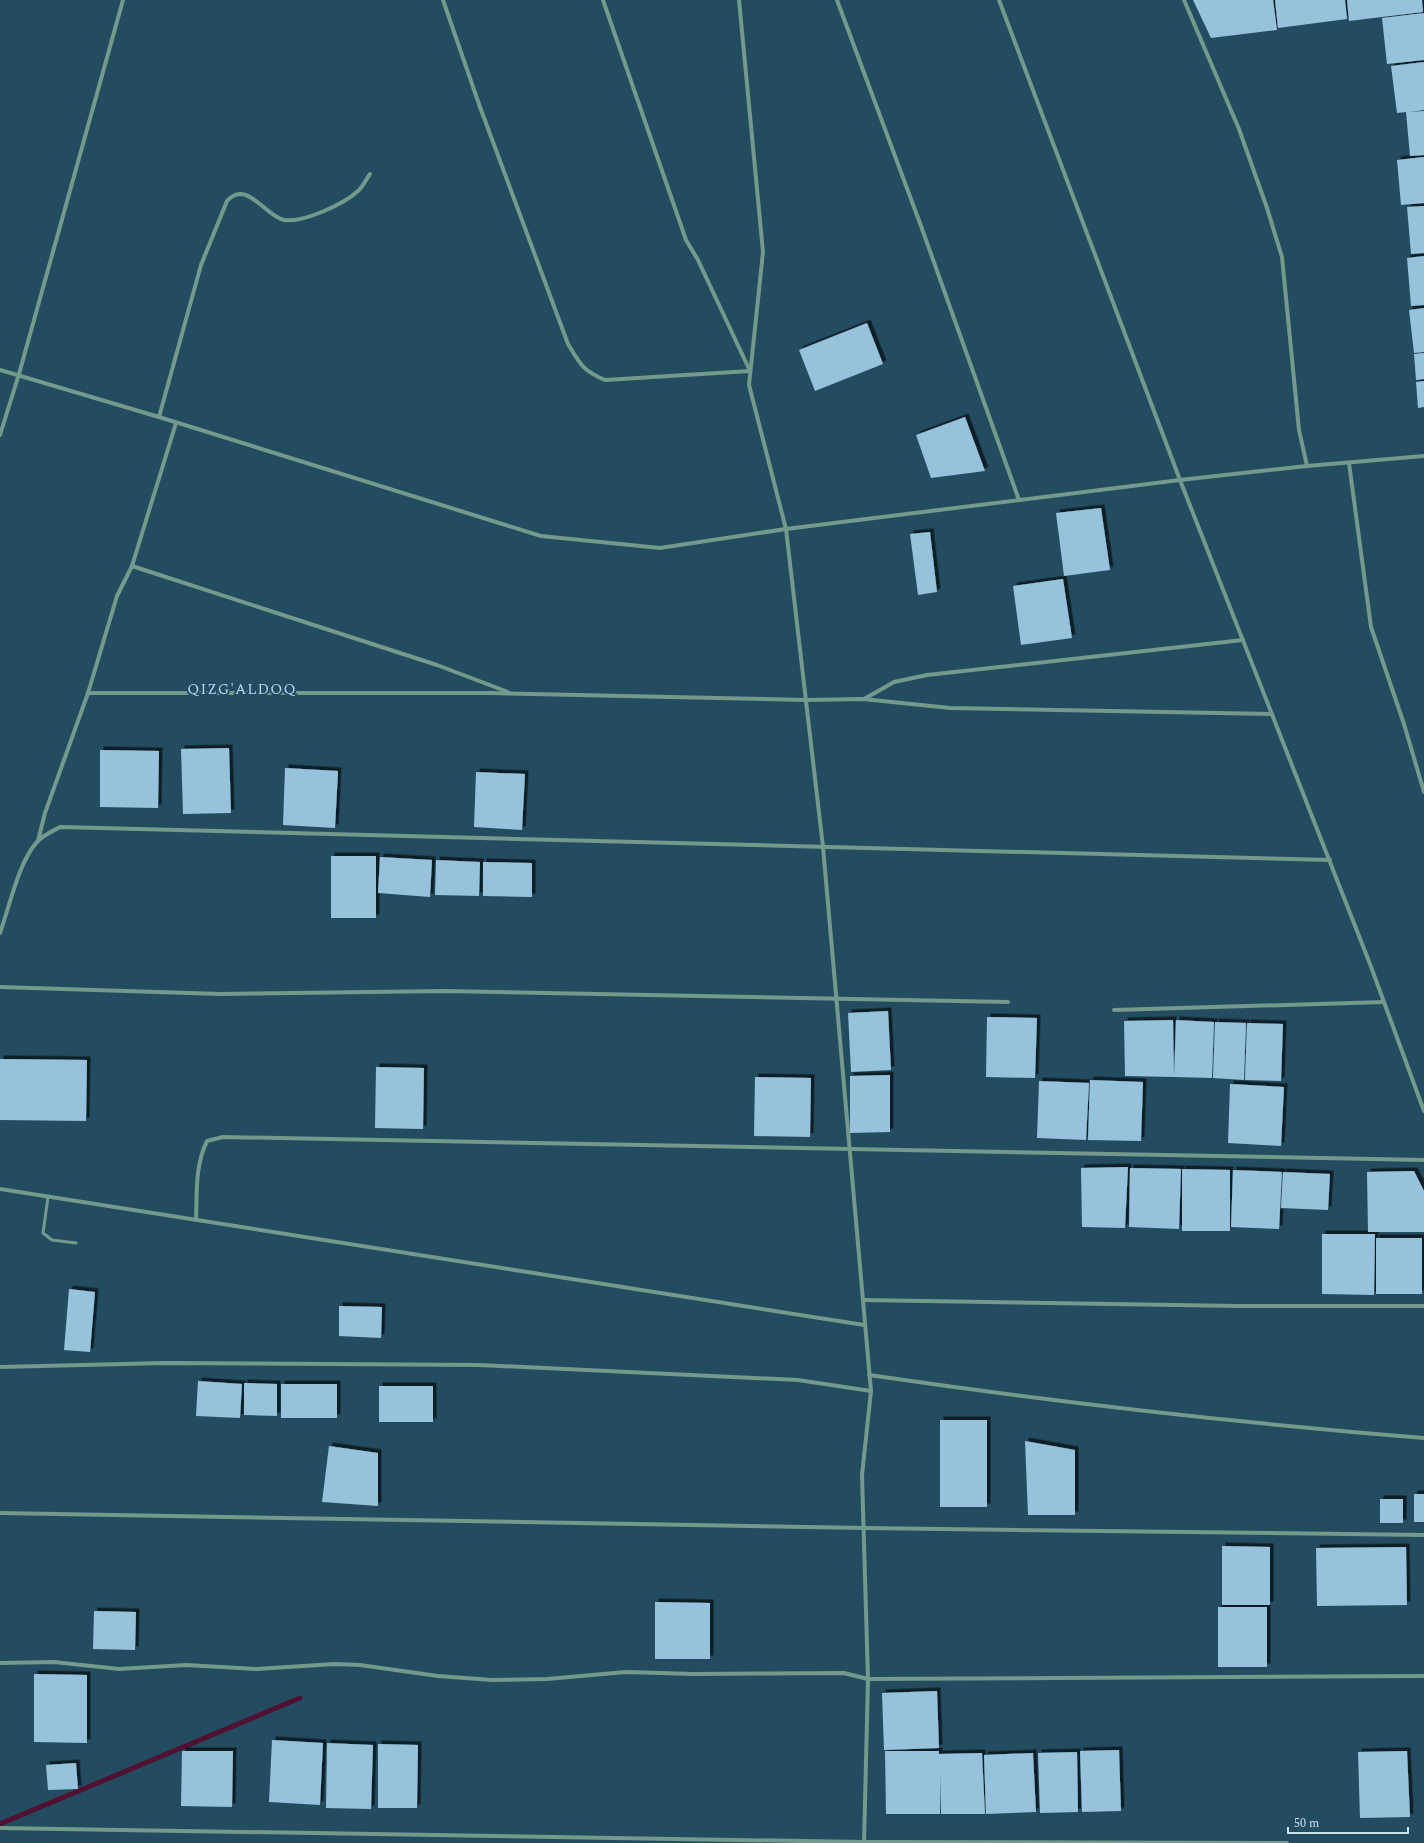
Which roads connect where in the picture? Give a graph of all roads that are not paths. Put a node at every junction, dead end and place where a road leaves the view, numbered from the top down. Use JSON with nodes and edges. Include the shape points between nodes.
{"nodes":[{"id":1,"x":123,"y":0,"type":"edge"},
{"id":2,"x":443,"y":0,"type":"edge"},
{"id":3,"x":603,"y":0,"type":"edge"},
{"id":4,"x":739,"y":0,"type":"edge"},
{"id":5,"x":837,"y":0,"type":"edge"},
{"id":6,"x":999,"y":0,"type":"edge"},
{"id":7,"x":1184,"y":0,"type":"edge"},
{"id":8,"x":370,"y":174,"type":"dead end"},
{"id":9,"x":0,"y":370,"type":"edge"},
{"id":10,"x":750,"y":371,"type":"junction"},
{"id":11,"x":19,"y":374,"type":"junction"},
{"id":12,"x":159,"y":417,"type":"junction"},
{"id":13,"x":176,"y":423,"type":"junction"},
{"id":14,"x":0,"y":435,"type":"edge"},
{"id":15,"x":1424,"y":456,"type":"edge"},
{"id":16,"x":1349,"y":462,"type":"junction"},
{"id":17,"x":1307,"y":466,"type":"junction"},
{"id":18,"x":1180,"y":480,"type":"junction"},
{"id":19,"x":1019,"y":500,"type":"junction"},
{"id":20,"x":786,"y":529,"type":"junction"},
{"id":21,"x":132,"y":566,"type":"junction"},
{"id":22,"x":1243,"y":640,"type":"junction"},
{"id":23,"x":88,"y":693,"type":"junction"},
{"id":24,"x":512,"y":694,"type":"junction"},
{"id":25,"x":863,"y":699,"type":"junction"},
{"id":26,"x":806,"y":700,"type":"junction"},
{"id":27,"x":1272,"y":714,"type":"junction"},
{"id":28,"x":1424,"y":792,"type":"edge"},
{"id":29,"x":38,"y":841,"type":"junction"},
{"id":30,"x":823,"y":848,"type":"junction"},
{"id":31,"x":1330,"y":860,"type":"junction"},
{"id":32,"x":0,"y":933,"type":"edge"},
{"id":33,"x":0,"y":987,"type":"edge"},
{"id":34,"x":836,"y":998,"type":"junction"},
{"id":35,"x":1008,"y":1002,"type":"dead end"},
{"id":36,"x":1384,"y":1002,"type":"junction"},
{"id":37,"x":1114,"y":1010,"type":"dead end"},
{"id":38,"x":1423,"y":1104,"type":"edge"},
{"id":39,"x":1424,"y":1110,"type":"edge"},
{"id":40,"x":849,"y":1150,"type":"junction"},
{"id":41,"x":1424,"y":1160,"type":"edge"},
{"id":42,"x":0,"y":1189,"type":"edge"},
{"id":43,"x":48,"y":1197,"type":"junction"},
{"id":44,"x":196,"y":1220,"type":"junction"},
{"id":45,"x":76,"y":1244,"type":"dead end"},
{"id":46,"x":863,"y":1300,"type":"junction"},
{"id":47,"x":1424,"y":1306,"type":"edge"},
{"id":48,"x":864,"y":1325,"type":"junction"},
{"id":49,"x":0,"y":1367,"type":"edge"},
{"id":50,"x":869,"y":1375,"type":"junction"},
{"id":51,"x":871,"y":1391,"type":"junction"},
{"id":52,"x":1424,"y":1438,"type":"edge"},
{"id":53,"x":0,"y":1513,"type":"edge"},
{"id":54,"x":864,"y":1528,"type":"junction"},
{"id":55,"x":1424,"y":1535,"type":"edge"},
{"id":56,"x":0,"y":1662,"type":"edge"},
{"id":57,"x":1424,"y":1676,"type":"edge"},
{"id":58,"x":868,"y":1679,"type":"junction"},
{"id":59,"x":0,"y":1828,"type":"edge"},
{"id":60,"x":864,"y":1842,"type":"edge"},
{"id":61,"x":1287,"y":1843,"type":"edge"}],
"edges":[{"from":1,"to":11,"type":"street"},
{"from":2,"to":10,"type":"street","via":[[568,344],[581,366],[605,380]]},
{"from":3,"to":10,"type":"street","via":[[686,240],[698,260]]},
{"from":4,"to":10,"type":"street","via":[[762,252]]},
{"from":5,"to":19,"type":"street"},
{"from":6,"to":18,"type":"street"},
{"from":7,"to":17,"type":"street","via":[[1239,129],[1282,257],[1299,430]]},
{"from":8,"to":12,"type":"street","via":[[358,191],[337,206],[295,219],[285,220],[277,217],[248,196],[232,195],[227,201],[201,265]]},
{"from":9,"to":11,"type":"street"},
{"from":10,"to":20,"type":"street","via":[[749,385]]},
{"from":11,"to":12,"type":"street"},
{"from":11,"to":14,"type":"street"},
{"from":12,"to":13,"type":"street"},
{"from":13,"to":20,"type":"street","via":[[541,536],[660,548]]},
{"from":13,"to":21,"type":"street"},
{"from":15,"to":16,"type":"street"},
{"from":16,"to":17,"type":"street"},
{"from":16,"to":28,"type":"street","via":[[1371,627]]},
{"from":17,"to":18,"type":"street"},
{"from":18,"to":19,"type":"street"},
{"from":18,"to":22,"type":"street"},
{"from":19,"to":20,"type":"street"},
{"from":20,"to":26,"type":"street"},
{"from":21,"to":23,"type":"street","via":[[117,596]]},
{"from":21,"to":24,"type":"street","via":[[437,665]]},
{"from":22,"to":25,"type":"street","via":[[927,675],[894,682]]},
{"from":22,"to":27,"type":"street"},
{"from":23,"to":24,"type":"street"},
{"from":23,"to":29,"type":"street"},
{"from":24,"to":26,"type":"street"},
{"from":25,"to":26,"type":"street"},
{"from":25,"to":27,"type":"street","via":[[950,708]]},
{"from":26,"to":30,"type":"street"},
{"from":27,"to":31,"type":"street"},
{"from":29,"to":30,"type":"street","via":[[60,826]]},
{"from":29,"to":32,"type":"street","via":[[22,866]]},
{"from":30,"to":31,"type":"street"},
{"from":30,"to":34,"type":"street"},
{"from":31,"to":36,"type":"street"},
{"from":33,"to":34,"type":"street","via":[[221,994],[445,991]]},
{"from":34,"to":35,"type":"street"},
{"from":34,"to":40,"type":"street"},
{"from":36,"to":37,"type":"street"},
{"from":36,"to":38,"type":"street"},
{"from":38,"to":39,"type":"street"},
{"from":40,"to":41,"type":"street"},
{"from":40,"to":44,"type":"street","via":[[223,1137],[207,1141],[202,1152],[199,1162]]},
{"from":40,"to":46,"type":"street"},
{"from":42,"to":43,"type":"street"},
{"from":43,"to":44,"type":"street"},
{"from":43,"to":45,"type":"lane","via":[[43,1233],[52,1240]]},
{"from":44,"to":48,"type":"street"},
{"from":46,"to":47,"type":"street"},
{"from":46,"to":48,"type":"street"},
{"from":48,"to":50,"type":"street"},
{"from":49,"to":51,"type":"street","via":[[165,1363],[479,1365],[798,1380]]},
{"from":50,"to":51,"type":"street"},
{"from":50,"to":52,"type":"street","via":[[1003,1395],[1246,1422]]},
{"from":51,"to":54,"type":"street","via":[[862,1475]]},
{"from":53,"to":54,"type":"street"},
{"from":54,"to":55,"type":"street"},
{"from":54,"to":58,"type":"street"},
{"from":56,"to":58,"type":"street","via":[[54,1662],[119,1669],[186,1665],[257,1669],[334,1664],[492,1680],[547,1679],[626,1672],[844,1673]]},
{"from":57,"to":58,"type":"street"},
{"from":58,"to":60,"type":"street"},
{"from":59,"to":60,"type":"street"},
{"from":60,"to":61,"type":"street"}]}
